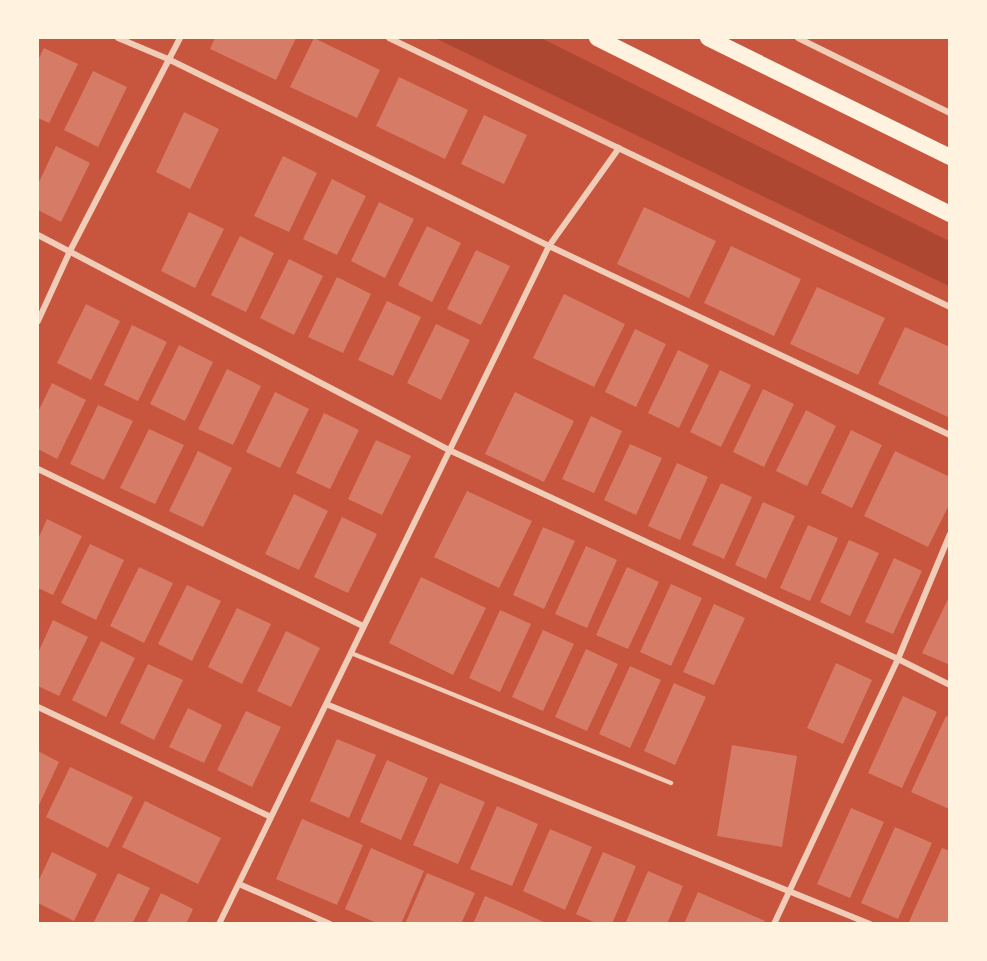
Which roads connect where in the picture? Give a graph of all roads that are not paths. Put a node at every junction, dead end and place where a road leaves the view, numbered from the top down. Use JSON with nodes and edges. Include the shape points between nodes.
{"nodes":[{"id":1,"x":118,"y":38,"type":"edge"},
{"id":2,"x":180,"y":38,"type":"edge"},
{"id":3,"x":389,"y":38,"type":"edge"},
{"id":4,"x":597,"y":38,"type":"edge"},
{"id":5,"x":708,"y":38,"type":"edge"},
{"id":6,"x":798,"y":38,"type":"edge"},
{"id":7,"x":168,"y":59,"type":"junction"},
{"id":8,"x":950,"y":113,"type":"edge"},
{"id":9,"x":619,"y":148,"type":"junction"},
{"id":10,"x":950,"y":157,"type":"edge"},
{"id":11,"x":950,"y":214,"type":"edge"},
{"id":12,"x":38,"y":234,"type":"edge"},
{"id":13,"x":549,"y":246,"type":"junction"},
{"id":14,"x":70,"y":251,"type":"junction"},
{"id":15,"x":950,"y":307,"type":"edge"},
{"id":16,"x":38,"y":321,"type":"edge"},
{"id":17,"x":950,"y":435,"type":"edge"},
{"id":18,"x":449,"y":450,"type":"junction"},
{"id":19,"x":38,"y":469,"type":"edge"},
{"id":20,"x":950,"y":534,"type":"edge"},
{"id":21,"x":363,"y":626,"type":"junction"},
{"id":22,"x":351,"y":653,"type":"junction"},
{"id":23,"x":898,"y":659,"type":"junction"},
{"id":24,"x":950,"y":685,"type":"edge"},
{"id":25,"x":326,"y":704,"type":"junction"},
{"id":26,"x":38,"y":707,"type":"edge"},
{"id":27,"x":671,"y":783,"type":"dead end"},
{"id":28,"x":271,"y":817,"type":"junction"},
{"id":29,"x":238,"y":884,"type":"junction"},
{"id":30,"x":789,"y":890,"type":"junction"},
{"id":31,"x":219,"y":924,"type":"edge"},
{"id":32,"x":330,"y":924,"type":"edge"},
{"id":33,"x":774,"y":924,"type":"edge"},
{"id":34,"x":870,"y":924,"type":"edge"}],
"edges":[{"from":1,"to":7,"type":"street"},
{"from":2,"to":7,"type":"street"},
{"from":3,"to":9,"type":"street"},
{"from":4,"to":11,"type":"highway"},
{"from":5,"to":10,"type":"highway"},
{"from":6,"to":8,"type":"street"},
{"from":7,"to":13,"type":"street"},
{"from":7,"to":14,"type":"street"},
{"from":9,"to":13,"type":"street"},
{"from":9,"to":15,"type":"street"},
{"from":12,"to":14,"type":"street"},
{"from":13,"to":17,"type":"street"},
{"from":13,"to":18,"type":"street"},
{"from":14,"to":16,"type":"street"},
{"from":14,"to":18,"type":"street"},
{"from":18,"to":21,"type":"street"},
{"from":18,"to":23,"type":"street"},
{"from":19,"to":21,"type":"street"},
{"from":20,"to":23,"type":"street"},
{"from":21,"to":22,"type":"street"},
{"from":22,"to":25,"type":"street"},
{"from":22,"to":27,"type":"lane"},
{"from":23,"to":24,"type":"street"},
{"from":23,"to":30,"type":"street"},
{"from":25,"to":28,"type":"street"},
{"from":25,"to":30,"type":"street"},
{"from":26,"to":28,"type":"street"},
{"from":28,"to":29,"type":"street"},
{"from":29,"to":31,"type":"street"},
{"from":29,"to":32,"type":"street"},
{"from":30,"to":33,"type":"street"},
{"from":30,"to":34,"type":"street"}]}
